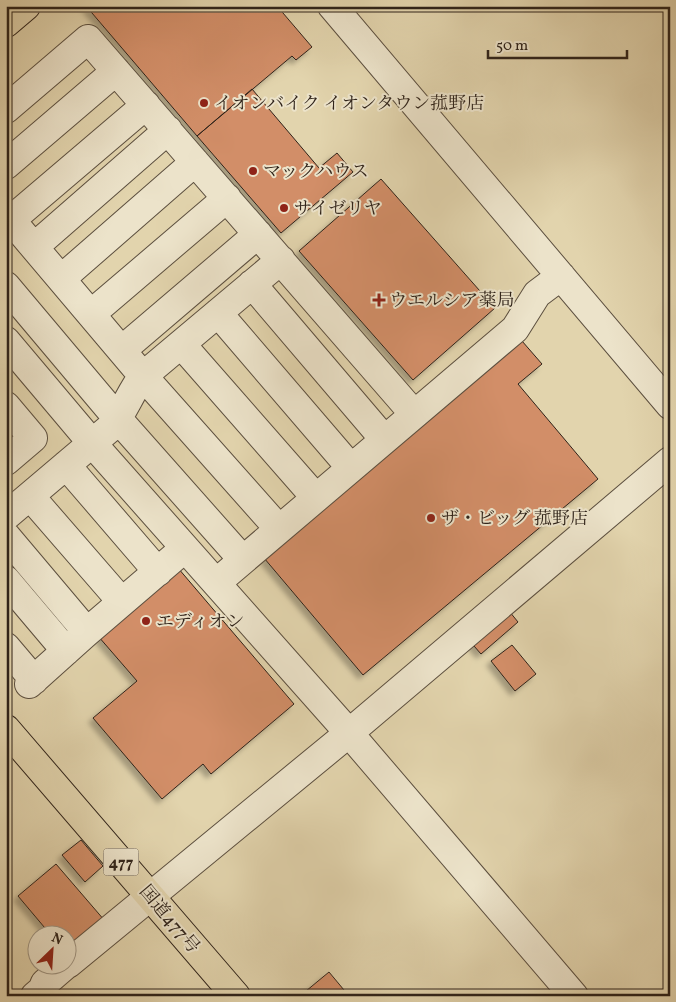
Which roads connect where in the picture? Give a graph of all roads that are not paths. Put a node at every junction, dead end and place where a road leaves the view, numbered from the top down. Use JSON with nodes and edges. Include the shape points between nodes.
{"nodes":[{"id":1,"x":26,"y":6,"type":"edge"},
{"id":2,"x":36,"y":6,"type":"edge"},
{"id":3,"x":332,"y":6,"type":"edge"},
{"id":4,"x":6,"y":23,"type":"edge"},
{"id":5,"x":6,"y":37,"type":"edge"},
{"id":6,"x":116,"y":71,"type":"junction"},
{"id":7,"x":146,"y":105,"type":"junction"},
{"id":8,"x":6,"y":108,"type":"edge"},
{"id":9,"x":168,"y":130,"type":"junction"},
{"id":10,"x":196,"y":162,"type":"junction"},
{"id":11,"x":6,"y":165,"type":"edge"},
{"id":12,"x":227,"y":198,"type":"junction"},
{"id":13,"x":17,"y":234,"type":"edge"},
{"id":14,"x":258,"y":234,"type":"junction"},
{"id":15,"x":281,"y":260,"type":"junction"},
{"id":16,"x":561,"y":276,"type":"junction"},
{"id":17,"x":61,"y":279,"type":"junction"},
{"id":18,"x":252,"y":284,"type":"junction"},
{"id":19,"x":6,"y":286,"type":"edge"},
{"id":20,"x":218,"y":313,"type":"junction"},
{"id":21,"x":91,"y":314,"type":"junction"},
{"id":22,"x":6,"y":342,"type":"edge"},
{"id":23,"x":181,"y":344,"type":"junction"},
{"id":24,"x":122,"y":350,"type":"junction"},
{"id":25,"x":143,"y":376,"type":"junction"},
{"id":26,"x":670,"y":405,"type":"edge"},
{"id":27,"x":6,"y":406,"type":"edge"},
{"id":28,"x":414,"y":414,"type":"junction"},
{"id":29,"x":118,"y":419,"type":"junction"},
{"id":30,"x":384,"y":439,"type":"junction"},
{"id":31,"x":92,"y":443,"type":"junction"},
{"id":32,"x":6,"y":461,"type":"edge"},
{"id":33,"x":670,"y":461,"type":"edge"},
{"id":34,"x":66,"y":465,"type":"junction"},
{"id":35,"x":351,"y":468,"type":"junction"},
{"id":36,"x":30,"y":496,"type":"junction"},
{"id":37,"x":316,"y":498,"type":"junction"},
{"id":38,"x":6,"y":516,"type":"edge"},
{"id":39,"x":279,"y":529,"type":"junction"},
{"id":40,"x":6,"y":536,"type":"edge"},
{"id":41,"x":186,"y":548,"type":"junction"},
{"id":42,"x":243,"y":560,"type":"junction"},
{"id":43,"x":26,"y":561,"type":"junction"},
{"id":44,"x":158,"y":572,"type":"junction"},
{"id":45,"x":6,"y":579,"type":"edge"},
{"id":46,"x":216,"y":583,"type":"junction"},
{"id":47,"x":122,"y":602,"type":"junction"},
{"id":48,"x":87,"y":632,"type":"junction"},
{"id":49,"x":6,"y":647,"type":"edge"},
{"id":50,"x":66,"y":650,"type":"junction"},
{"id":51,"x":6,"y":729,"type":"edge"},
{"id":52,"x":349,"y":733,"type":"junction"},
{"id":53,"x":150,"y":895,"type":"junction"},
{"id":54,"x":78,"y":955,"type":"edge"},
{"id":55,"x":55,"y":974,"type":"edge"},
{"id":56,"x":35,"y":996,"type":"edge"},
{"id":57,"x":236,"y":996,"type":"edge"},
{"id":58,"x":574,"y":996,"type":"edge"}],
"edges":[{"from":1,"to":4,"type":"main road"},
{"from":2,"to":5,"type":"street"},
{"from":3,"to":16,"type":"street"},
{"from":6,"to":7,"type":"street"},
{"from":6,"to":8,"type":"street","via":[[88,39]]},
{"from":6,"to":11,"type":"street"},
{"from":7,"to":9,"type":"street"},
{"from":7,"to":13,"type":"street"},
{"from":9,"to":10,"type":"street"},
{"from":9,"to":13,"type":"street"},
{"from":10,"to":12,"type":"street"},
{"from":10,"to":17,"type":"street"},
{"from":12,"to":14,"type":"street"},
{"from":12,"to":21,"type":"street"},
{"from":13,"to":17,"type":"street"},
{"from":14,"to":15,"type":"street"},
{"from":14,"to":24,"type":"street"},
{"from":15,"to":18,"type":"street"},
{"from":15,"to":28,"type":"street"},
{"from":16,"to":26,"type":"street"},
{"from":16,"to":28,"type":"street","via":[[538,294],[516,328]]},
{"from":17,"to":21,"type":"street"},
{"from":18,"to":20,"type":"street"},
{"from":18,"to":30,"type":"street"},
{"from":19,"to":29,"type":"street"},
{"from":20,"to":23,"type":"street"},
{"from":20,"to":35,"type":"street"},
{"from":21,"to":24,"type":"street"},
{"from":22,"to":31,"type":"street"},
{"from":23,"to":25,"type":"street"},
{"from":23,"to":37,"type":"street"},
{"from":24,"to":25,"type":"street"},
{"from":25,"to":29,"type":"street"},
{"from":25,"to":39,"type":"street"},
{"from":27,"to":32,"type":"street","via":[[33,438]]},
{"from":28,"to":30,"type":"street"},
{"from":29,"to":31,"type":"street"},
{"from":29,"to":42,"type":"street"},
{"from":30,"to":35,"type":"street"},
{"from":31,"to":34,"type":"street"},
{"from":31,"to":41,"type":"street"},
{"from":33,"to":52,"type":"street"},
{"from":34,"to":36,"type":"street"},
{"from":34,"to":44,"type":"street"},
{"from":35,"to":37,"type":"street"},
{"from":36,"to":38,"type":"street"},
{"from":36,"to":47,"type":"street"},
{"from":37,"to":39,"type":"street"},
{"from":39,"to":42,"type":"street"},
{"from":40,"to":43,"type":"street"},
{"from":41,"to":44,"type":"street"},
{"from":41,"to":46,"type":"street"},
{"from":42,"to":46,"type":"street"},
{"from":43,"to":45,"type":"street"},
{"from":43,"to":48,"type":"street"},
{"from":44,"to":47,"type":"street"},
{"from":45,"to":50,"type":"street"},
{"from":46,"to":52,"type":"street"},
{"from":47,"to":48,"type":"street"},
{"from":48,"to":50,"type":"street"},
{"from":49,"to":50,"type":"street","via":[[32,682]]},
{"from":51,"to":53,"type":"main road","name":"国道477号","number":"477"},
{"from":52,"to":53,"type":"street"},
{"from":52,"to":58,"type":"street"},
{"from":53,"to":54,"type":"street"},
{"from":53,"to":57,"type":"main road","name":"国道477号","number":"477"},
{"from":55,"to":56,"type":"street"}]}
